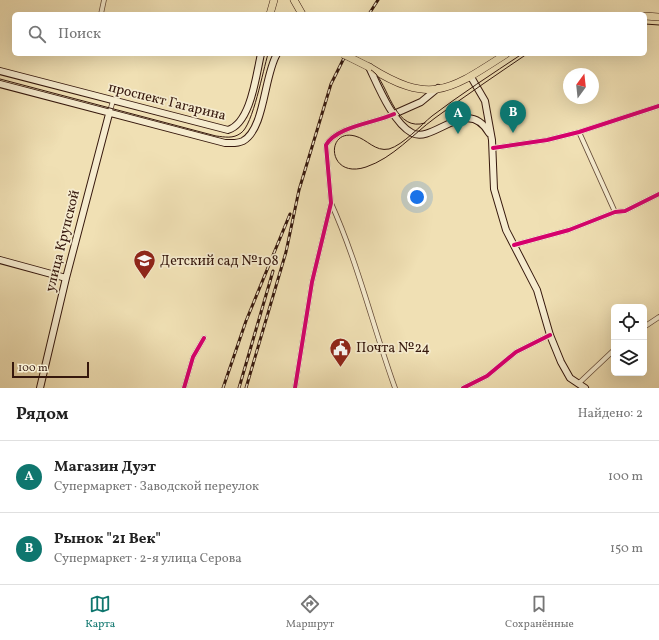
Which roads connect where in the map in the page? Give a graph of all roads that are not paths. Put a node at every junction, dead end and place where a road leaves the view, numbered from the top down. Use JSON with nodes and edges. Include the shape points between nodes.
{"nodes":[{"id":1,"x":104,"y":0,"type":"edge"},
{"id":2,"x":274,"y":0,"type":"edge"},
{"id":3,"x":295,"y":1,"type":"edge"},
{"id":4,"x":101,"y":12,"type":"edge"},
{"id":5,"x":271,"y":12,"type":"edge"},
{"id":6,"x":301,"y":12,"type":"edge"},
{"id":7,"x":647,"y":16,"type":"edge"},
{"id":8,"x":659,"y":17,"type":"edge"},
{"id":9,"x":260,"y":56,"type":"edge"},
{"id":10,"x":276,"y":56,"type":"edge"},
{"id":11,"x":347,"y":56,"type":"edge"},
{"id":12,"x":503,"y":56,"type":"edge"},
{"id":13,"x":369,"y":67,"type":"junction"},
{"id":14,"x":0,"y":71,"type":"edge"},
{"id":15,"x":471,"y":77,"type":"junction"},
{"id":16,"x":0,"y":84,"type":"edge"},
{"id":17,"x":438,"y":88,"type":"junction"},
{"id":18,"x":113,"y":101,"type":"junction"},
{"id":19,"x":659,"y":106,"type":"edge"},
{"id":20,"x":109,"y":114,"type":"junction"},
{"id":21,"x":394,"y":114,"type":"junction"},
{"id":22,"x":580,"y":132,"type":"junction"},
{"id":23,"x":492,"y":138,"type":"junction"},
{"id":24,"x":493,"y":148,"type":"junction"},
{"id":25,"x":659,"y":194,"type":"edge"},
{"id":26,"x":331,"y":203,"type":"junction"},
{"id":27,"x":615,"y":212,"type":"junction"},
{"id":28,"x":514,"y":245,"type":"junction"},
{"id":29,"x":0,"y":260,"type":"edge"},
{"id":30,"x":66,"y":278,"type":"junction"},
{"id":31,"x":659,"y":317,"type":"edge"},
{"id":32,"x":647,"y":325,"type":"edge"},
{"id":33,"x":550,"y":335,"type":"junction"},
{"id":34,"x":204,"y":338,"type":"dead end"},
{"id":35,"x":611,"y":353,"type":"edge"},
{"id":36,"x":578,"y":384,"type":"junction"},
{"id":37,"x":40,"y":388,"type":"edge"},
{"id":38,"x":184,"y":388,"type":"edge"},
{"id":39,"x":295,"y":388,"type":"edge"},
{"id":40,"x":395,"y":388,"type":"edge"},
{"id":41,"x":463,"y":388,"type":"edge"},
{"id":42,"x":585,"y":388,"type":"edge"}],
"edges":[{"from":1,"to":4,"type":"street"},
{"from":2,"to":5,"type":"main road"},
{"from":3,"to":6,"type":"main road"},
{"from":7,"to":8,"type":"main road"},
{"from":9,"to":18,"type":"main road","name":"проспект Гагарина","via":[[246,110],[241,121],[230,129],[224,130]]},
{"from":10,"to":20,"type":"main road","name":"проспект Гагарина","via":[[270,69],[258,118],[252,132],[242,141],[225,143]]},
{"from":11,"to":13,"type":"main road","bridge":true},
{"from":12,"to":15,"type":"main road"},
{"from":13,"to":17,"type":"main road","via":[[391,81],[405,86],[422,90]]},
{"from":13,"to":21,"type":"main road"},
{"from":14,"to":18,"type":"main road","name":"проспект Гагарина"},
{"from":15,"to":17,"type":"main road"},
{"from":15,"to":23,"type":"main road","via":[[486,101]]},
{"from":16,"to":20,"type":"main road","name":"проспект Гагарина"},
{"from":17,"to":21,"type":"main road","via":[[421,102]]},
{"from":18,"to":20,"type":"street","name":"улица Крупской"},
{"from":19,"to":22,"type":"street"},
{"from":20,"to":30,"type":"main road","name":"улица Крупской"},
{"from":21,"to":23,"type":"main road","via":[[401,124],[414,133],[423,134],[466,118],[480,122]]},
{"from":21,"to":26,"type":"street","via":[[330,138],[326,150]]},
{"from":22,"to":24,"type":"street"},
{"from":22,"to":27,"type":"street"},
{"from":23,"to":24,"type":"main road"},
{"from":24,"to":28,"type":"main road","via":[[494,189],[499,210]]},
{"from":25,"to":27,"type":"street","via":[[625,211]]},
{"from":26,"to":39,"type":"street","via":[[312,282]]},
{"from":26,"to":40,"type":"street","via":[[362,282]]},
{"from":27,"to":28,"type":"street","via":[[569,230]]},
{"from":28,"to":33,"type":"main road","via":[[537,290]]},
{"from":29,"to":30,"type":"main road"},
{"from":30,"to":37,"type":"main road","name":"улица Крупской"},
{"from":31,"to":32,"type":"street"},
{"from":33,"to":36,"type":"main road","via":[[570,378]]},
{"from":33,"to":41,"type":"street","via":[[516,352],[487,376]]},
{"from":34,"to":38,"type":"street","via":[[193,357]]},
{"from":35,"to":36,"type":"street"},
{"from":36,"to":42,"type":"main road"}]}
